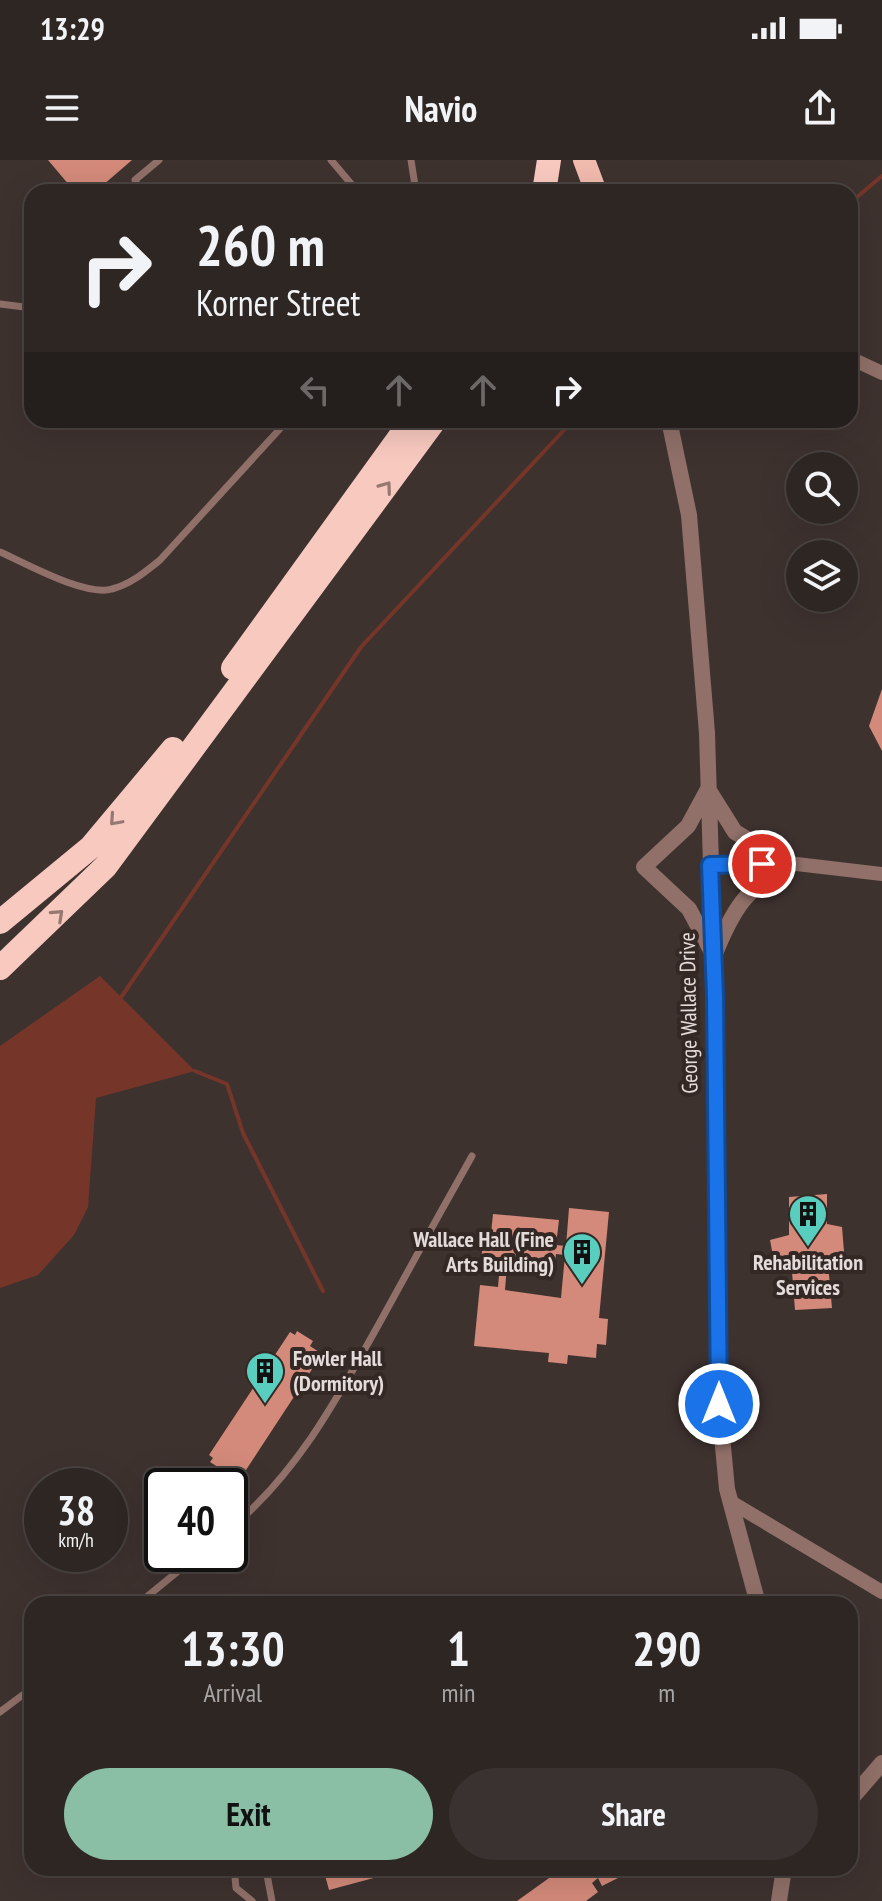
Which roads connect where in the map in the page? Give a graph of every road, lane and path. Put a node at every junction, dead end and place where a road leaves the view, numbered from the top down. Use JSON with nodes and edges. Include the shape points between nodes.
{"nodes":[{"id":1,"x":159,"y":160,"type":"edge"},
{"id":2,"x":331,"y":160,"type":"edge"},
{"id":3,"x":411,"y":160,"type":"edge"},
{"id":4,"x":549,"y":160,"type":"edge"},
{"id":5,"x":584,"y":160,"type":"edge"},
{"id":6,"x":137,"y":184,"type":"edge"},
{"id":7,"x":351,"y":184,"type":"edge"},
{"id":8,"x":415,"y":184,"type":"edge"},
{"id":9,"x":545,"y":184,"type":"edge"},
{"id":10,"x":593,"y":184,"type":"edge"},
{"id":11,"x":0,"y":304,"type":"edge"},
{"id":12,"x":24,"y":307,"type":"edge"},
{"id":13,"x":858,"y":362,"type":"edge"},
{"id":14,"x":882,"y":373,"type":"edge"},
{"id":15,"x":281,"y":428,"type":"edge"},
{"id":16,"x":406,"y":428,"type":"edge"},
{"id":17,"x":429,"y":428,"type":"edge"},
{"id":18,"x":671,"y":428,"type":"edge"},
{"id":19,"x":0,"y":552,"type":"edge"},
{"id":20,"x":708,"y":789,"type":"junction"},
{"id":21,"x":788,"y":863,"type":"junction"},
{"id":22,"x":710,"y":865,"type":"junction"},
{"id":23,"x":882,"y":874,"type":"edge"},
{"id":24,"x":0,"y":922,"type":"edge"},
{"id":25,"x":714,"y":956,"type":"junction"},
{"id":26,"x":0,"y":968,"type":"edge"},
{"id":27,"x":472,"y":1156,"type":"dead end"},
{"id":28,"x":731,"y":1502,"type":"junction"},
{"id":29,"x":248,"y":1514,"type":"edge"},
{"id":30,"x":177,"y":1572,"type":"edge"},
{"id":31,"x":882,"y":1592,"type":"edge"},
{"id":32,"x":148,"y":1596,"type":"edge"},
{"id":33,"x":756,"y":1596,"type":"edge"},
{"id":34,"x":24,"y":1694,"type":"edge"},
{"id":35,"x":0,"y":1712,"type":"edge"},
{"id":36,"x":882,"y":1763,"type":"edge"},
{"id":37,"x":858,"y":1791,"type":"edge"},
{"id":38,"x":235,"y":1876,"type":"edge"},
{"id":39,"x":267,"y":1876,"type":"edge"},
{"id":40,"x":783,"y":1876,"type":"edge"},
{"id":41,"x":252,"y":1901,"type":"edge"},
{"id":42,"x":272,"y":1901,"type":"edge"},
{"id":43,"x":779,"y":1901,"type":"edge"}],
"edges":[{"from":1,"to":6,"type":"lane","via":[[135,180]]},
{"from":2,"to":7,"type":"lane"},
{"from":3,"to":8,"type":"lane"},
{"from":4,"to":9,"type":"highway"},
{"from":5,"to":10,"type":"highway"},
{"from":11,"to":12,"type":"lane"},
{"from":13,"to":14,"type":"street"},
{"from":15,"to":19,"type":"lane","via":[[160,560],[109,591],[71,583]]},
{"from":16,"to":24,"type":"highway","one_way":true,"via":[[154,774],[91,847]]},
{"from":26,"to":17,"type":"highway","one_way":true,"via":[[106,866]]},
{"from":18,"to":20,"type":"street","name":"George Wallace Drive","via":[[689,515]]},
{"from":20,"to":21,"type":"street","via":[[735,832]]},
{"from":20,"to":22,"type":"street","name":"George Wallace Drive"},
{"from":20,"to":25,"type":"street","via":[[688,826],[644,867],[689,909]]},
{"from":21,"to":22,"type":"street"},
{"from":21,"to":23,"type":"street"},
{"from":21,"to":25,"type":"street","via":[[747,892]]},
{"from":22,"to":25,"type":"street","name":"George Wallace Drive"},
{"from":25,"to":28,"type":"street","name":"George Wallace Drive","via":[[719,1404]]},
{"from":27,"to":29,"type":"lane","via":[[331,1411],[291,1470]]},
{"from":28,"to":31,"type":"street"},
{"from":28,"to":33,"type":"street","name":"George Wallace Drive"},
{"from":30,"to":32,"type":"lane"},
{"from":34,"to":35,"type":"lane"},
{"from":36,"to":37,"type":"street"},
{"from":38,"to":41,"type":"lane","via":[[236,1888]]},
{"from":39,"to":42,"type":"lane"},
{"from":40,"to":43,"type":"street"}]}
